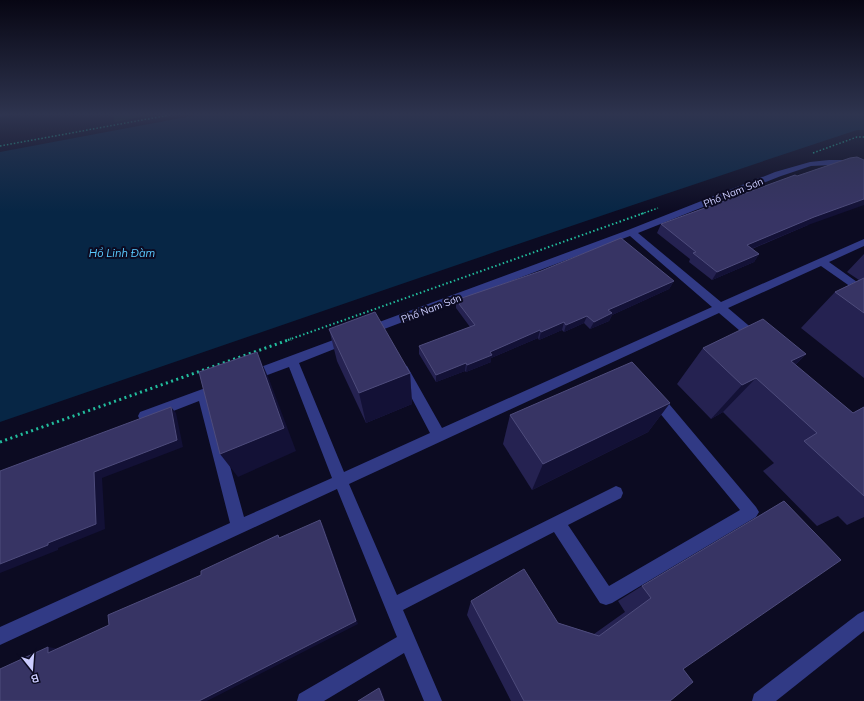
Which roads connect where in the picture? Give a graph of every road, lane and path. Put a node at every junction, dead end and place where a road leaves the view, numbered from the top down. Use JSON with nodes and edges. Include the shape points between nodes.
{"nodes":[{"id":1,"x":830,"y":147,"type":"edge"},
{"id":2,"x":812,"y":153,"type":"dead end"},
{"id":3,"x":864,"y":166,"type":"edge"},
{"id":4,"x":662,"y":206,"type":"dead end"},
{"id":5,"x":631,"y":232,"type":"junction"},
{"id":6,"x":864,"y":242,"type":"edge"},
{"id":7,"x":821,"y":261,"type":"junction"},
{"id":8,"x":864,"y":292,"type":"edge"},
{"id":9,"x":720,"y":308,"type":"junction"},
{"id":10,"x":379,"y":327,"type":"junction"},
{"id":11,"x":387,"y":341,"type":"edge"},
{"id":12,"x":768,"y":348,"type":"edge"},
{"id":13,"x":620,"y":353,"type":"junction"},
{"id":14,"x":292,"y":360,"type":"junction"},
{"id":15,"x":398,"y":361,"type":"edge"},
{"id":16,"x":629,"y":365,"type":"edge"},
{"id":17,"x":644,"y":383,"type":"edge"},
{"id":18,"x":204,"y":394,"type":"junction"},
{"id":19,"x":131,"y":422,"type":"edge"},
{"id":20,"x":439,"y":436,"type":"junction"},
{"id":21,"x":0,"y":442,"type":"edge"},
{"id":22,"x":340,"y":481,"type":"junction"},
{"id":23,"x":616,"y":493,"type":"dead end"},
{"id":24,"x":558,"y":523,"type":"junction"},
{"id":25,"x":239,"y":527,"type":"junction"},
{"id":26,"x":394,"y":605,"type":"junction"},
{"id":27,"x":864,"y":620,"type":"edge"},
{"id":28,"x":0,"y":636,"type":"edge"},
{"id":29,"x":408,"y":641,"type":"junction"},
{"id":30,"x":306,"y":701,"type":"edge"},
{"id":31,"x":433,"y":701,"type":"edge"},
{"id":32,"x":761,"y":701,"type":"edge"}],
"edges":[{"from":1,"to":2,"type":"path"},
{"from":3,"to":5,"type":"street","name":"Phố Nam Sơn","via":[[852,162],[810,164],[778,174]]},
{"from":4,"to":21,"type":"path"},
{"from":5,"to":9,"type":"street"},
{"from":5,"to":10,"type":"street","name":"Phố Nam Sơn"},
{"from":6,"to":7,"type":"street"},
{"from":7,"to":8,"type":"street"},
{"from":7,"to":9,"type":"street"},
{"from":9,"to":12,"type":"street"},
{"from":9,"to":13,"type":"street"},
{"from":10,"to":11,"type":"street"},
{"from":10,"to":14,"type":"street","name":"Phố Nam Sơn"},
{"from":13,"to":16,"type":"street"},
{"from":13,"to":20,"type":"street"},
{"from":14,"to":18,"type":"street","name":"Phố Nam Sơn"},
{"from":14,"to":22,"type":"street"},
{"from":15,"to":20,"type":"street"},
{"from":17,"to":24,"type":"street","via":[[751,512],[606,597]]},
{"from":18,"to":19,"type":"street","name":"Phố Nam Sơn"},
{"from":18,"to":25,"type":"street"},
{"from":20,"to":22,"type":"street"},
{"from":22,"to":25,"type":"street"},
{"from":22,"to":26,"type":"street"},
{"from":23,"to":24,"type":"street"},
{"from":24,"to":26,"type":"street"},
{"from":25,"to":28,"type":"street"},
{"from":26,"to":29,"type":"street"},
{"from":27,"to":32,"type":"street"},
{"from":29,"to":30,"type":"street"},
{"from":29,"to":31,"type":"street"}]}
